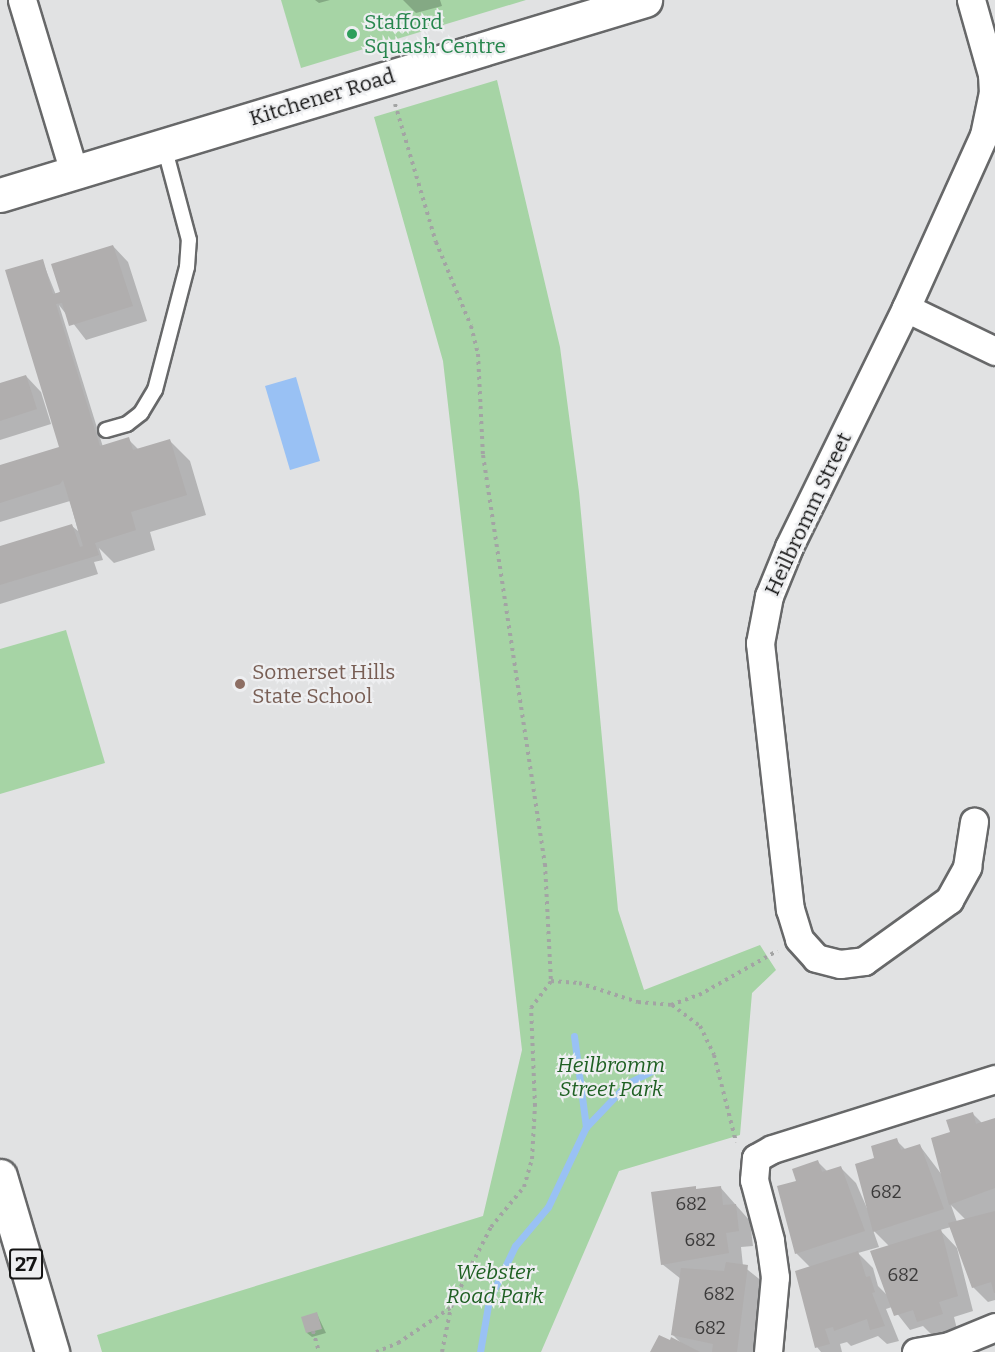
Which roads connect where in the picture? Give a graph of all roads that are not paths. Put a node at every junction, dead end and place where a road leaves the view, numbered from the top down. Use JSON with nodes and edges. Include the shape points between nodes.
{"nodes":[{"id":1,"x":22,"y":0,"type":"edge"},
{"id":2,"x":645,"y":0,"type":"edge"},
{"id":3,"x":970,"y":0,"type":"edge"},
{"id":4,"x":164,"y":146,"type":"junction"},
{"id":5,"x":74,"y":172,"type":"junction"},
{"id":6,"x":0,"y":195,"type":"edge"},
{"id":7,"x":906,"y":308,"type":"junction"},
{"id":8,"x":995,"y":351,"type":"edge"},
{"id":9,"x":106,"y":430,"type":"dead end"},
{"id":10,"x":974,"y":822,"type":"dead end"},
{"id":11,"x":995,"y":1080,"type":"edge"},
{"id":12,"x":0,"y":1176,"type":"edge"},
{"id":13,"x":995,"y":1327,"type":"edge"},
{"id":14,"x":52,"y":1352,"type":"edge"},
{"id":15,"x":768,"y":1352,"type":"edge"},
{"id":16,"x":916,"y":1352,"type":"edge"}],
"edges":[{"from":1,"to":5,"type":"street"},
{"from":2,"to":4,"type":"street","name":"Kitchener Road"},
{"from":3,"to":7,"type":"street","name":"Heilbromm Street","via":[[992,74],[991,109],[975,158]]},
{"from":4,"to":5,"type":"street","name":"Kitchener Road"},
{"from":4,"to":9,"type":"lane","via":[[187,230],[187,267],[155,390],[141,413],[127,424]]},
{"from":5,"to":6,"type":"street","name":"Kitchener Road"},
{"from":7,"to":8,"type":"street"},
{"from":7,"to":10,"type":"street","name":"Heilbromm Street","via":[[789,547],[762,620],[761,674],[790,909],[799,939],[816,958],[827,963],[853,964],[874,955],[949,900],[967,867]]},
{"from":11,"to":15,"type":"street","via":[[772,1149],[756,1158],[754,1180],[775,1277]]},
{"from":12,"to":14,"type":"street","number":"27"},
{"from":13,"to":16,"type":"street","via":[[949,1346]]}]}
